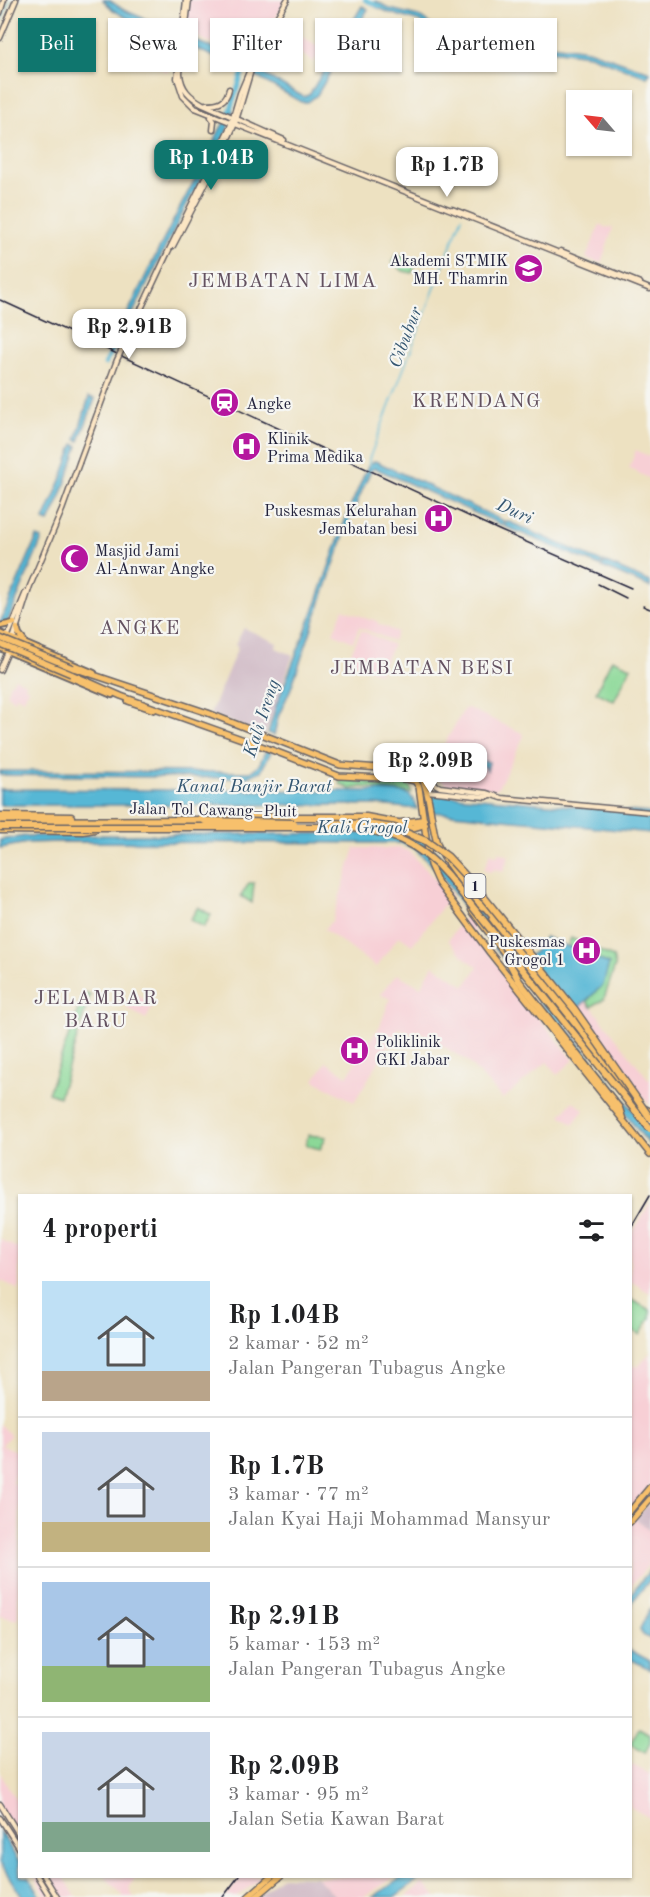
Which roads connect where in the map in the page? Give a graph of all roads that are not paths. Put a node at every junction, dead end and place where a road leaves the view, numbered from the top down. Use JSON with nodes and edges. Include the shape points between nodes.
{"nodes":[{"id":1,"x":4,"y":0,"type":"edge"},
{"id":2,"x":16,"y":0,"type":"edge"},
{"id":3,"x":187,"y":0,"type":"edge"},
{"id":4,"x":287,"y":0,"type":"edge"},
{"id":5,"x":0,"y":13,"type":"edge"},
{"id":6,"x":0,"y":38,"type":"edge"},
{"id":7,"x":230,"y":88,"type":"dead end"},
{"id":8,"x":203,"y":104,"type":"junction"},
{"id":9,"x":208,"y":114,"type":"junction"},
{"id":10,"x":233,"y":120,"type":"junction"},
{"id":11,"x":213,"y":128,"type":"dead end"},
{"id":12,"x":650,"y":288,"type":"edge"},
{"id":13,"x":0,"y":626,"type":"edge"},
{"id":14,"x":15,"y":626,"type":"junction"},
{"id":15,"x":5,"y":636,"type":"edge"},
{"id":16,"x":29,"y":645,"type":"junction"},
{"id":17,"x":3,"y":648,"type":"edge"},
{"id":18,"x":0,"y":655,"type":"edge"},
{"id":19,"x":22,"y":657,"type":"junction"},
{"id":20,"x":0,"y":670,"type":"edge"},
{"id":21,"x":72,"y":671,"type":"junction"},
{"id":22,"x":104,"y":678,"type":"junction"},
{"id":23,"x":265,"y":748,"type":"junction"},
{"id":24,"x":340,"y":765,"type":"junction"},
{"id":25,"x":355,"y":766,"type":"junction"},
{"id":26,"x":420,"y":775,"type":"junction"},
{"id":27,"x":339,"y":776,"type":"junction"},
{"id":28,"x":356,"y":778,"type":"junction"},
{"id":29,"x":424,"y":791,"type":"junction"},
{"id":30,"x":491,"y":795,"type":"junction"},
{"id":31,"x":650,"y":812,"type":"edge"},
{"id":32,"x":426,"y":813,"type":"junction"},
{"id":33,"x":3,"y":816,"type":"edge"},
{"id":34,"x":0,"y":821,"type":"edge"},
{"id":35,"x":136,"y":821,"type":"junction"},
{"id":36,"x":205,"y":821,"type":"junction"},
{"id":37,"x":425,"y":825,"type":"junction"},
{"id":38,"x":1,"y":829,"type":"edge"},
{"id":39,"x":464,"y":895,"type":"junction"},
{"id":40,"x":480,"y":904,"type":"joint"},
{"id":41,"x":523,"y":956,"type":"junction"},
{"id":42,"x":625,"y":1081,"type":"junction"},
{"id":43,"x":632,"y":1101,"type":"junction"},
{"id":44,"x":650,"y":1111,"type":"edge"},
{"id":45,"x":622,"y":1118,"type":"junction"},
{"id":46,"x":650,"y":1118,"type":"edge"},
{"id":47,"x":650,"y":1128,"type":"edge"},
{"id":48,"x":650,"y":1154,"type":"edge"},
{"id":49,"x":649,"y":1491,"type":"edge"},
{"id":50,"x":640,"y":1499,"type":"junction"},
{"id":51,"x":648,"y":1502,"type":"edge"},
{"id":52,"x":632,"y":1509,"type":"edge"},
{"id":53,"x":632,"y":1520,"type":"edge"},
{"id":54,"x":0,"y":1804,"type":"edge"},
{"id":55,"x":0,"y":1818,"type":"edge"},
{"id":56,"x":18,"y":1833,"type":"edge"},
{"id":57,"x":18,"y":1846,"type":"edge"},
{"id":58,"x":38,"y":1878,"type":"edge"},
{"id":59,"x":45,"y":1878,"type":"edge"},
{"id":60,"x":269,"y":1878,"type":"edge"},
{"id":61,"x":279,"y":1878,"type":"edge"},
{"id":62,"x":50,"y":1897,"type":"edge"},
{"id":63,"x":57,"y":1897,"type":"edge"},
{"id":64,"x":247,"y":1897,"type":"edge"},
{"id":65,"x":256,"y":1897,"type":"edge"}],
"edges":[{"from":1,"to":5,"type":"main road"},
{"from":2,"to":6,"type":"main road"},
{"from":3,"to":8,"type":"main road","via":[[180,79],[191,97]]},
{"from":3,"to":9,"type":"main road","via":[[178,86],[189,104]]},
{"from":4,"to":10,"type":"main road","via":[[251,66]]},
{"from":7,"to":8,"type":"main road","via":[[219,104]]},
{"from":8,"to":10,"type":"main road"},
{"from":9,"to":10,"type":"main road"},
{"from":9,"to":11,"type":"main road","via":[[214,121]]},
{"from":10,"to":12,"type":"main road"},
{"from":10,"to":14,"type":"main road","bridge":true,"via":[[117,360]]},
{"from":13,"to":14,"type":"main road"},
{"from":14,"to":15,"type":"main road"},
{"from":14,"to":16,"type":"main road"},
{"from":15,"to":16,"type":"main road"},
{"from":15,"to":17,"type":"main road"},
{"from":15,"to":21,"type":"highway","bridge":true},
{"from":16,"to":19,"type":"main road","via":[[20,648]]},
{"from":16,"to":22,"type":"main road"},
{"from":17,"to":18,"type":"main road"},
{"from":17,"to":19,"type":"main road"},
{"from":17,"to":20,"type":"main road"},
{"from":17,"to":21,"type":"highway","bridge":true},
{"from":19,"to":23,"type":"main road","via":[[129,702]]},
{"from":21,"to":22,"type":"highway"},
{"from":21,"to":23,"type":"highway","via":[[130,699]]},
{"from":22,"to":24,"type":"highway","via":[[224,719]]},
{"from":23,"to":27,"type":"highway"},
{"from":24,"to":25,"type":"highway"},
{"from":24,"to":27,"type":"highway","via":[[345,773]]},
{"from":25,"to":26,"type":"highway","via":[[406,770]]},
{"from":25,"to":28,"type":"highway","via":[[352,775]]},
{"from":26,"to":29,"type":"highway","number":"1"},
{"from":26,"to":30,"type":"main road","via":[[440,787]]},
{"from":27,"to":28,"type":"highway"},
{"from":28,"to":29,"type":"highway","via":[[411,780]]},
{"from":29,"to":30,"type":"main road"},
{"from":29,"to":32,"type":"highway","number":"1"},
{"from":30,"to":31,"type":"main road"},
{"from":32,"to":37,"type":"highway","number":"1"},
{"from":32,"to":40,"type":"highway","number":"1","via":[[444,858]]},
{"from":33,"to":35,"type":"highway"},
{"from":34,"to":35,"type":"highway","name":"Jalan Tol Cawang–Pluit","number":"1"},
{"from":35,"to":36,"type":"highway","name":"Jalan Tol Cawang–Pluit","number":"1"},
{"from":36,"to":37,"type":"highway","bridge":true,"via":[[366,817],[412,828]]},
{"from":36,"to":42,"type":"highway","name":"Jalan Tol Cawang–Pluit","number":"1","bridge":true,"via":[[376,825],[426,841],[453,862],[502,918]]},
{"from":37,"to":45,"type":"highway","number":"1","bridge":true,"via":[[430,865],[438,883]]},
{"from":38,"to":39,"type":"highway","name":"Jalan Tol Cawang–Pluit","number":"1","bridge":true,"via":[[343,827],[379,831],[422,851]]},
{"from":39,"to":45,"type":"highway","bridge":true,"via":[[519,981],[619,1108]]},
{"from":39,"to":47,"type":"highway","name":"Jalan Tol Cawang–Pluit","number":"1","bridge":true},
{"from":40,"to":41,"type":"highway"},
{"from":41,"to":42,"type":"highway","bridge":true},
{"from":41,"to":43,"type":"highway"},
{"from":42,"to":46,"type":"highway","name":"Jalan Tol Cawang–Pluit","number":"1","bridge":true},
{"from":43,"to":44,"type":"highway"},
{"from":43,"to":47,"type":"highway"},
{"from":45,"to":48,"type":"highway","number":"1"},
{"from":49,"to":50,"type":"highway"},
{"from":50,"to":51,"type":"highway"},
{"from":50,"to":52,"type":"highway"},
{"from":51,"to":53,"type":"highway"},
{"from":54,"to":56,"type":"main road"},
{"from":55,"to":57,"type":"main road"},
{"from":58,"to":62,"type":"main road"},
{"from":59,"to":63,"type":"main road"},
{"from":60,"to":64,"type":"highway"},
{"from":61,"to":65,"type":"highway"}]}
